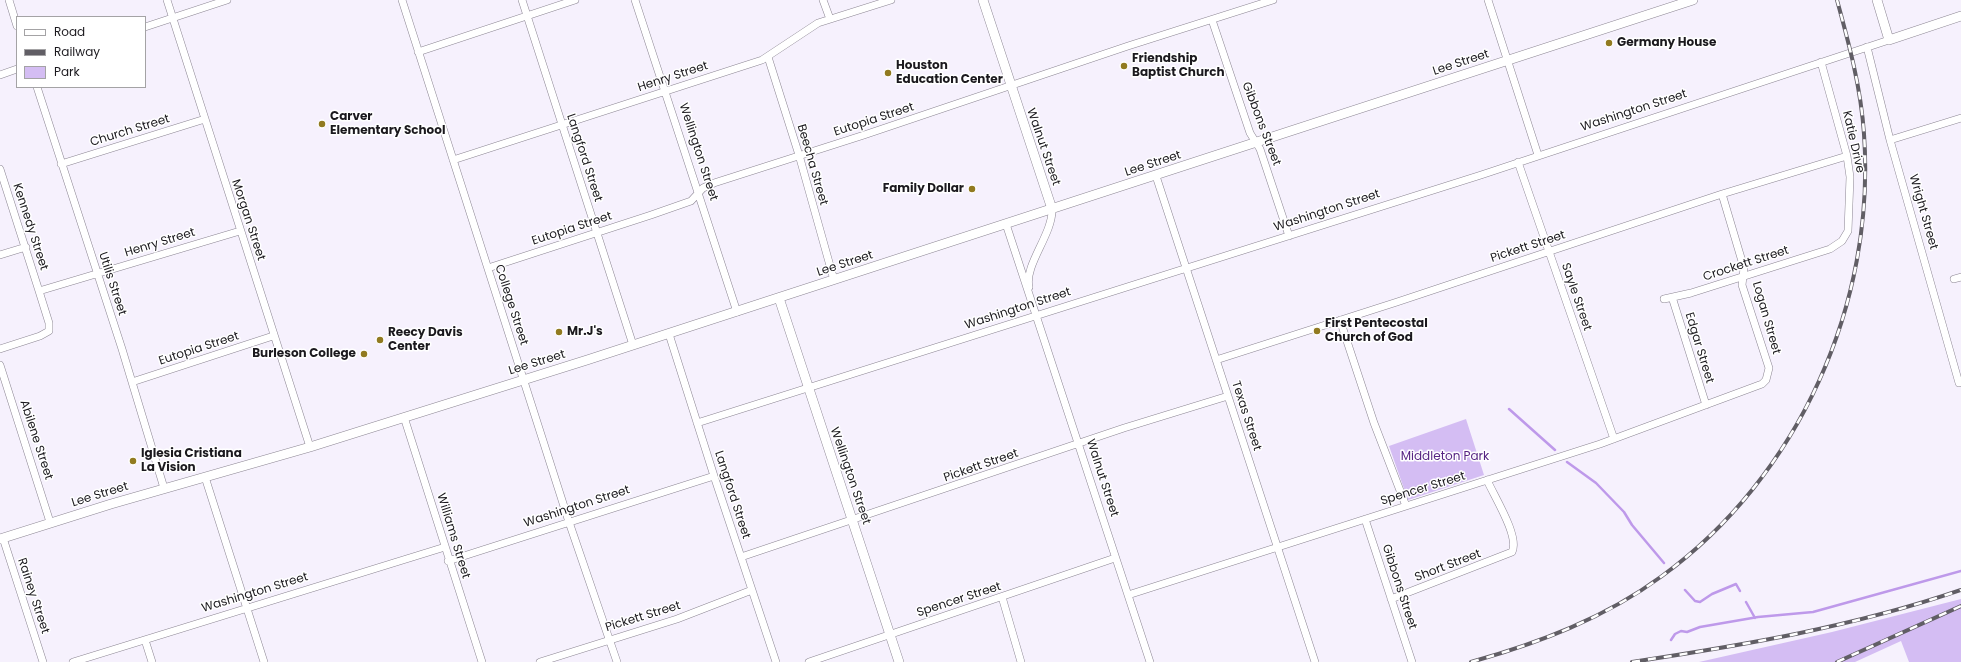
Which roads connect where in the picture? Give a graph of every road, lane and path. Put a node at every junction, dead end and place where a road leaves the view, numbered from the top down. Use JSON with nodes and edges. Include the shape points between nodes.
{"nodes":[{"id":1,"x":9,"y":0,"type":"edge"},
{"id":2,"x":167,"y":0,"type":"edge"},
{"id":3,"x":228,"y":0,"type":"edge"},
{"id":4,"x":402,"y":0,"type":"edge"},
{"id":5,"x":522,"y":0,"type":"edge"},
{"id":6,"x":575,"y":0,"type":"edge"},
{"id":7,"x":635,"y":0,"type":"edge"},
{"id":8,"x":823,"y":0,"type":"edge"},
{"id":9,"x":891,"y":0,"type":"edge"},
{"id":10,"x":982,"y":0,"type":"edge"},
{"id":11,"x":1273,"y":0,"type":"edge"},
{"id":12,"x":1488,"y":0,"type":"edge"},
{"id":13,"x":1693,"y":0,"type":"edge"},
{"id":14,"x":1877,"y":0,"type":"edge"},
{"id":15,"x":527,"y":16,"type":"junction"},
{"id":16,"x":1961,"y":16,"type":"edge"},
{"id":17,"x":172,"y":17,"type":"junction"},
{"id":18,"x":830,"y":19,"type":"junction"},
{"id":19,"x":1212,"y":20,"type":"junction"},
{"id":20,"x":16,"y":23,"type":"edge"},
{"id":21,"x":146,"y":27,"type":"edge"},
{"id":22,"x":1889,"y":40,"type":"junction"},
{"id":23,"x":1867,"y":47,"type":"junction"},
{"id":24,"x":418,"y":52,"type":"junction"},
{"id":25,"x":768,"y":57,"type":"junction"},
{"id":26,"x":1508,"y":60,"type":"junction"},
{"id":27,"x":1821,"y":62,"type":"junction"},
{"id":28,"x":16,"y":69,"type":"edge"},
{"id":29,"x":0,"y":75,"type":"edge"},
{"id":30,"x":1010,"y":86,"type":"junction"},
{"id":31,"x":37,"y":88,"type":"edge"},
{"id":32,"x":666,"y":91,"type":"junction"},
{"id":33,"x":1961,"y":118,"type":"edge"},
{"id":34,"x":205,"y":119,"type":"junction"},
{"id":35,"x":562,"y":125,"type":"junction"},
{"id":36,"x":1890,"y":140,"type":"junction"},
{"id":37,"x":1255,"y":143,"type":"junction"},
{"id":38,"x":799,"y":155,"type":"junction"},
{"id":39,"x":1538,"y":155,"type":"junction"},
{"id":40,"x":1847,"y":156,"type":"junction"},
{"id":41,"x":453,"y":160,"type":"junction"},
{"id":42,"x":1518,"y":162,"type":"junction"},
{"id":43,"x":61,"y":164,"type":"junction"},
{"id":44,"x":0,"y":169,"type":"edge"},
{"id":45,"x":1156,"y":176,"type":"junction"},
{"id":46,"x":698,"y":192,"type":"junction"},
{"id":47,"x":1722,"y":194,"type":"junction"},
{"id":48,"x":1052,"y":209,"type":"junction"},
{"id":49,"x":1006,"y":224,"type":"junction"},
{"id":50,"x":240,"y":231,"type":"junction"},
{"id":51,"x":596,"y":232,"type":"junction"},
{"id":52,"x":1289,"y":236,"type":"junction"},
{"id":53,"x":26,"y":247,"type":"junction"},
{"id":54,"x":1834,"y":247,"type":"joint"},
{"id":55,"x":1549,"y":252,"type":"junction"},
{"id":56,"x":0,"y":255,"type":"edge"},
{"id":57,"x":1187,"y":267,"type":"junction"},
{"id":58,"x":488,"y":268,"type":"junction"},
{"id":59,"x":98,"y":274,"type":"junction"},
{"id":60,"x":1744,"y":276,"type":"junction"},
{"id":61,"x":834,"y":280,"type":"junction"},
{"id":62,"x":39,"y":292,"type":"junction"},
{"id":63,"x":779,"y":298,"type":"junction"},
{"id":64,"x":1672,"y":298,"type":"junction"},
{"id":65,"x":1664,"y":299,"type":"dead end"},
{"id":66,"x":1032,"y":301,"type":"junction"},
{"id":67,"x":737,"y":312,"type":"junction"},
{"id":68,"x":1037,"y":316,"type":"junction"},
{"id":69,"x":1340,"y":320,"type":"junction"},
{"id":70,"x":669,"y":334,"type":"junction"},
{"id":71,"x":274,"y":336,"type":"junction"},
{"id":72,"x":633,"y":345,"type":"junction"},
{"id":73,"x":0,"y":349,"type":"edge"},
{"id":74,"x":1216,"y":360,"type":"junction"},
{"id":75,"x":0,"y":365,"type":"edge"},
{"id":76,"x":523,"y":380,"type":"junction"},
{"id":77,"x":1766,"y":380,"type":"joint"},
{"id":78,"x":132,"y":382,"type":"junction"},
{"id":79,"x":1959,"y":383,"type":"dead end"},
{"id":80,"x":807,"y":389,"type":"junction"},
{"id":81,"x":1228,"y":396,"type":"junction"},
{"id":82,"x":1706,"y":405,"type":"junction"},
{"id":83,"x":404,"y":417,"type":"junction"},
{"id":84,"x":697,"y":423,"type":"junction"},
{"id":85,"x":1614,"y":440,"type":"junction"},
{"id":86,"x":1078,"y":445,"type":"junction"},
{"id":87,"x":310,"y":447,"type":"junction"},
{"id":88,"x":714,"y":476,"type":"junction"},
{"id":89,"x":204,"y":477,"type":"junction"},
{"id":90,"x":1487,"y":480,"type":"junction"},
{"id":91,"x":164,"y":488,"type":"junction"},
{"id":92,"x":1406,"y":506,"type":"junction"},
{"id":93,"x":1365,"y":519,"type":"junction"},
{"id":94,"x":852,"y":521,"type":"junction"},
{"id":95,"x":50,"y":522,"type":"junction"},
{"id":96,"x":569,"y":522,"type":"junction"},
{"id":97,"x":2,"y":538,"type":"edge"},
{"id":98,"x":445,"y":547,"type":"junction"},
{"id":99,"x":1278,"y":547,"type":"junction"},
{"id":100,"x":741,"y":557,"type":"junction"},
{"id":101,"x":1115,"y":558,"type":"junction"},
{"id":102,"x":448,"y":560,"type":"junction"},
{"id":103,"x":752,"y":590,"type":"junction"},
{"id":104,"x":1128,"y":595,"type":"junction"},
{"id":105,"x":1002,"y":598,"type":"junction"},
{"id":106,"x":1391,"y":599,"type":"junction"},
{"id":107,"x":247,"y":608,"type":"junction"},
{"id":108,"x":890,"y":633,"type":"junction"},
{"id":109,"x":609,"y":639,"type":"junction"},
{"id":110,"x":145,"y":640,"type":"junction"},
{"id":111,"x":43,"y":662,"type":"edge"},
{"id":112,"x":73,"y":662,"type":"edge"},
{"id":113,"x":152,"y":662,"type":"edge"},
{"id":114,"x":264,"y":662,"type":"edge"},
{"id":115,"x":482,"y":662,"type":"edge"},
{"id":116,"x":540,"y":662,"type":"edge"},
{"id":117,"x":617,"y":662,"type":"edge"},
{"id":118,"x":776,"y":662,"type":"edge"},
{"id":119,"x":809,"y":662,"type":"edge"},
{"id":120,"x":899,"y":662,"type":"edge"},
{"id":121,"x":1020,"y":662,"type":"edge"},
{"id":122,"x":1150,"y":662,"type":"edge"},
{"id":123,"x":1315,"y":662,"type":"edge"},
{"id":124,"x":1412,"y":662,"type":"edge"}],
"edges":[{"from":1,"to":20,"type":"street"},
{"from":2,"to":17,"type":"street","name":"Morgan Street"},
{"from":3,"to":17,"type":"street"},
{"from":4,"to":24,"type":"street","name":"College Street"},
{"from":5,"to":15,"type":"street","name":"Langford Street"},
{"from":6,"to":15,"type":"street"},
{"from":7,"to":32,"type":"street","name":"Wellington Street"},
{"from":8,"to":18,"type":"street"},
{"from":9,"to":18,"type":"street","name":"Henry Street"},
{"from":10,"to":30,"type":"main road","name":"Walnut Street"},
{"from":11,"to":19,"type":"street","name":"Eutopia Street"},
{"from":12,"to":26,"type":"street"},
{"from":13,"to":26,"type":"main road","name":"Lee Street"},
{"from":14,"to":22,"type":"main road"},
{"from":15,"to":24,"type":"street"},
{"from":15,"to":35,"type":"street","name":"Langford Street"},
{"from":16,"to":22,"type":"main road","name":"Washington Street"},
{"from":17,"to":21,"type":"street"},
{"from":17,"to":34,"type":"street","name":"Morgan Street"},
{"from":18,"to":25,"type":"street","name":"Henry Street","via":[[810,28]]},
{"from":19,"to":30,"type":"street","name":"Eutopia Street"},
{"from":19,"to":37,"type":"street","name":"Gibbons Street"},
{"from":22,"to":23,"type":"street","name":"Washington Street"},
{"from":23,"to":27,"type":"street","name":"Washington Street"},
{"from":23,"to":36,"type":"street","name":"Wright Street"},
{"from":24,"to":41,"type":"street","name":"College Street"},
{"from":25,"to":32,"type":"street","name":"Henry Street"},
{"from":25,"to":38,"type":"street","name":"Beecha Street"},
{"from":26,"to":37,"type":"main road","name":"Lee Street"},
{"from":26,"to":39,"type":"street"},
{"from":27,"to":39,"type":"street","name":"Washington Street"},
{"from":27,"to":40,"type":"street","name":"Katie Drive"},
{"from":28,"to":29,"type":"street"},
{"from":30,"to":38,"type":"street","name":"Eutopia Street","via":[[864,136]]},
{"from":30,"to":48,"type":"main road","name":"Walnut Street"},
{"from":31,"to":43,"type":"street","name":"Utilis Street"},
{"from":32,"to":35,"type":"street","name":"Henry Street"},
{"from":32,"to":46,"type":"street","name":"Wellington Street"},
{"from":33,"to":36,"type":"street"},
{"from":34,"to":43,"type":"street","name":"Church Street"},
{"from":34,"to":50,"type":"street","name":"Morgan Street"},
{"from":35,"to":41,"type":"street","name":"Henry Street"},
{"from":35,"to":51,"type":"street","name":"Langford Street"},
{"from":36,"to":79,"type":"street","name":"Wright Street"},
{"from":37,"to":45,"type":"main road","name":"Lee Street"},
{"from":37,"to":52,"type":"street","name":"Gibbons Street","via":[[1260,149]]},
{"from":38,"to":46,"type":"street","name":"Eutopia Street","via":[[714,183]]},
{"from":38,"to":61,"type":"street","name":"Beecha Street"},
{"from":39,"to":42,"type":"street","name":"Washington Street"},
{"from":40,"to":47,"type":"street","name":"Pickett Street"},
{"from":40,"to":54,"type":"street","name":"Katie Drive","via":[[1850,177],[1848,231],[1842,241]]},
{"from":41,"to":58,"type":"street","name":"College Street"},
{"from":42,"to":52,"type":"street","name":"Washington Street"},
{"from":42,"to":55,"type":"street","name":"Sayle Street"},
{"from":43,"to":59,"type":"street","name":"Utilis Street"},
{"from":44,"to":53,"type":"street","name":"Kennedy Street"},
{"from":45,"to":48,"type":"main road","name":"Lee Street"},
{"from":45,"to":57,"type":"street","name":"Texas Street"},
{"from":46,"to":51,"type":"street","name":"Eutopia Street","via":[[691,201]]},
{"from":46,"to":67,"type":"street","name":"Wellington Street"},
{"from":47,"to":55,"type":"street","name":"Pickett Street"},
{"from":47,"to":60,"type":"street","name":"Logan Street","via":[[1744,268]]},
{"from":48,"to":49,"type":"main road","name":"Lee Street"},
{"from":48,"to":66,"type":"street","name":"Walnut Street","via":[[1049,228],[1030,271],[1028,282]]},
{"from":49,"to":61,"type":"main road","name":"Lee Street"},
{"from":49,"to":66,"type":"street","name":"Walnut Street"},
{"from":50,"to":59,"type":"street","name":"Henry Street"},
{"from":50,"to":71,"type":"street","name":"Morgan Street"},
{"from":51,"to":58,"type":"street","name":"Eutopia Street"},
{"from":51,"to":72,"type":"street","name":"Langford Street"},
{"from":52,"to":57,"type":"street","name":"Washington Street"},
{"from":53,"to":56,"type":"street"},
{"from":53,"to":62,"type":"street","name":"Kennedy Street"},
{"from":54,"to":60,"type":"street","name":"Crockett Street"},
{"from":55,"to":69,"type":"street","name":"Pickett Street"},
{"from":55,"to":85,"type":"street","name":"Sayle Street"},
{"from":57,"to":68,"type":"street","name":"Washington Street"},
{"from":57,"to":74,"type":"street","name":"Texas Street"},
{"from":58,"to":76,"type":"street","name":"College Street"},
{"from":59,"to":62,"type":"street","name":"Henry Street"},
{"from":59,"to":78,"type":"street","name":"Utilis Street"},
{"from":60,"to":64,"type":"street","name":"Crockett Street"},
{"from":60,"to":77,"type":"street","name":"Logan Street","via":[[1742,285],[1769,368]]},
{"from":61,"to":63,"type":"main road","name":"Lee Street"},
{"from":62,"to":73,"type":"street","via":[[49,322],[49,331]]},
{"from":63,"to":67,"type":"main road","name":"Lee Street"},
{"from":63,"to":80,"type":"main road","name":"Wellington Street"},
{"from":64,"to":65,"type":"street","name":"Crockett Street"},
{"from":64,"to":82,"type":"street","name":"Edgar Street"},
{"from":66,"to":68,"type":"street","name":"Walnut Street"},
{"from":67,"to":70,"type":"main road","name":"Lee Street"},
{"from":68,"to":80,"type":"street","name":"Washington Street"},
{"from":68,"to":86,"type":"street","name":"Walnut Street"},
{"from":69,"to":74,"type":"street","name":"Pickett Street"},
{"from":69,"to":92,"type":"street","via":[[1374,422]]},
{"from":70,"to":72,"type":"main road","name":"Lee Street"},
{"from":70,"to":84,"type":"street","name":"Langford Street"},
{"from":71,"to":78,"type":"street","name":"Eutopia Street"},
{"from":71,"to":87,"type":"street","name":"Morgan Street"},
{"from":72,"to":76,"type":"main road","name":"Lee Street"},
{"from":74,"to":81,"type":"street","name":"Texas Street"},
{"from":75,"to":95,"type":"street","name":"Abilene Street"},
{"from":76,"to":83,"type":"main road","name":"Lee Street"},
{"from":76,"to":96,"type":"street","name":"College Street"},
{"from":77,"to":82,"type":"street","name":"Spencer Street","via":[[1755,387]]},
{"from":78,"to":91,"type":"street","name":"Utilis Street"},
{"from":80,"to":84,"type":"street","name":"Washington Street"},
{"from":80,"to":94,"type":"main road","name":"Wellington Street"},
{"from":81,"to":86,"type":"street","name":"Pickett Street"},
{"from":81,"to":99,"type":"street","name":"Texas Street"},
{"from":82,"to":85,"type":"street","name":"Spencer Street"},
{"from":83,"to":87,"type":"main road","name":"Lee Street"},
{"from":83,"to":98,"type":"street","name":"Williams Street"},
{"from":84,"to":88,"type":"street","name":"Langford Street"},
{"from":85,"to":90,"type":"street","name":"Spencer Street"},
{"from":86,"to":94,"type":"street","name":"Pickett Street"},
{"from":86,"to":101,"type":"street","name":"Walnut Street"},
{"from":87,"to":89,"type":"main road","name":"Lee Street"},
{"from":88,"to":96,"type":"street","name":"Washington Street"},
{"from":88,"to":100,"type":"street","name":"Langford Street"},
{"from":89,"to":91,"type":"main road","name":"Lee Street"},
{"from":89,"to":107,"type":"street"},
{"from":90,"to":92,"type":"street","name":"Spencer Street"},
{"from":90,"to":106,"type":"street","name":"Short Street","via":[[1511,531],[1515,544],[1512,552]]},
{"from":91,"to":95,"type":"main road","name":"Lee Street"},
{"from":92,"to":93,"type":"street","name":"Spencer Street"},
{"from":93,"to":99,"type":"street","name":"Spencer Street"},
{"from":93,"to":106,"type":"street","name":"Gibbons Street"},
{"from":94,"to":100,"type":"street","name":"Pickett Street"},
{"from":94,"to":108,"type":"main road","name":"Wellington Street"},
{"from":95,"to":97,"type":"main road","name":"Lee Street"},
{"from":96,"to":102,"type":"street","name":"Washington Street"},
{"from":96,"to":109,"type":"street","name":"College Street"},
{"from":97,"to":111,"type":"street","name":"Rainey Street"},
{"from":98,"to":102,"type":"street","name":"Williams Street"},
{"from":98,"to":107,"type":"street","name":"Washington Street"},
{"from":99,"to":104,"type":"street","name":"Spencer Street"},
{"from":99,"to":123,"type":"street","name":"Texas Street"},
{"from":100,"to":103,"type":"street","name":"Langford Street"},
{"from":101,"to":104,"type":"street","name":"Walnut Street"},
{"from":101,"to":105,"type":"street","name":"Spencer Street"},
{"from":102,"to":115,"type":"street","name":"Williams Street"},
{"from":103,"to":109,"type":"street","name":"Pickett Street","via":[[677,619]]},
{"from":103,"to":118,"type":"street","name":"Langford Street"},
{"from":104,"to":122,"type":"street","name":"Walnut Street"},
{"from":105,"to":108,"type":"street","name":"Spencer Street"},
{"from":105,"to":121,"type":"street"},
{"from":106,"to":124,"type":"street","name":"Gibbons Street"},
{"from":107,"to":110,"type":"street","name":"Washington Street"},
{"from":107,"to":114,"type":"street"},
{"from":108,"to":119,"type":"street","name":"Spencer Street"},
{"from":108,"to":120,"type":"main road","name":"Wellington Street"},
{"from":109,"to":116,"type":"street","name":"Pickett Street"},
{"from":109,"to":117,"type":"street","name":"College Street"},
{"from":110,"to":112,"type":"street","name":"Washington Street"},
{"from":110,"to":113,"type":"street"}]}
